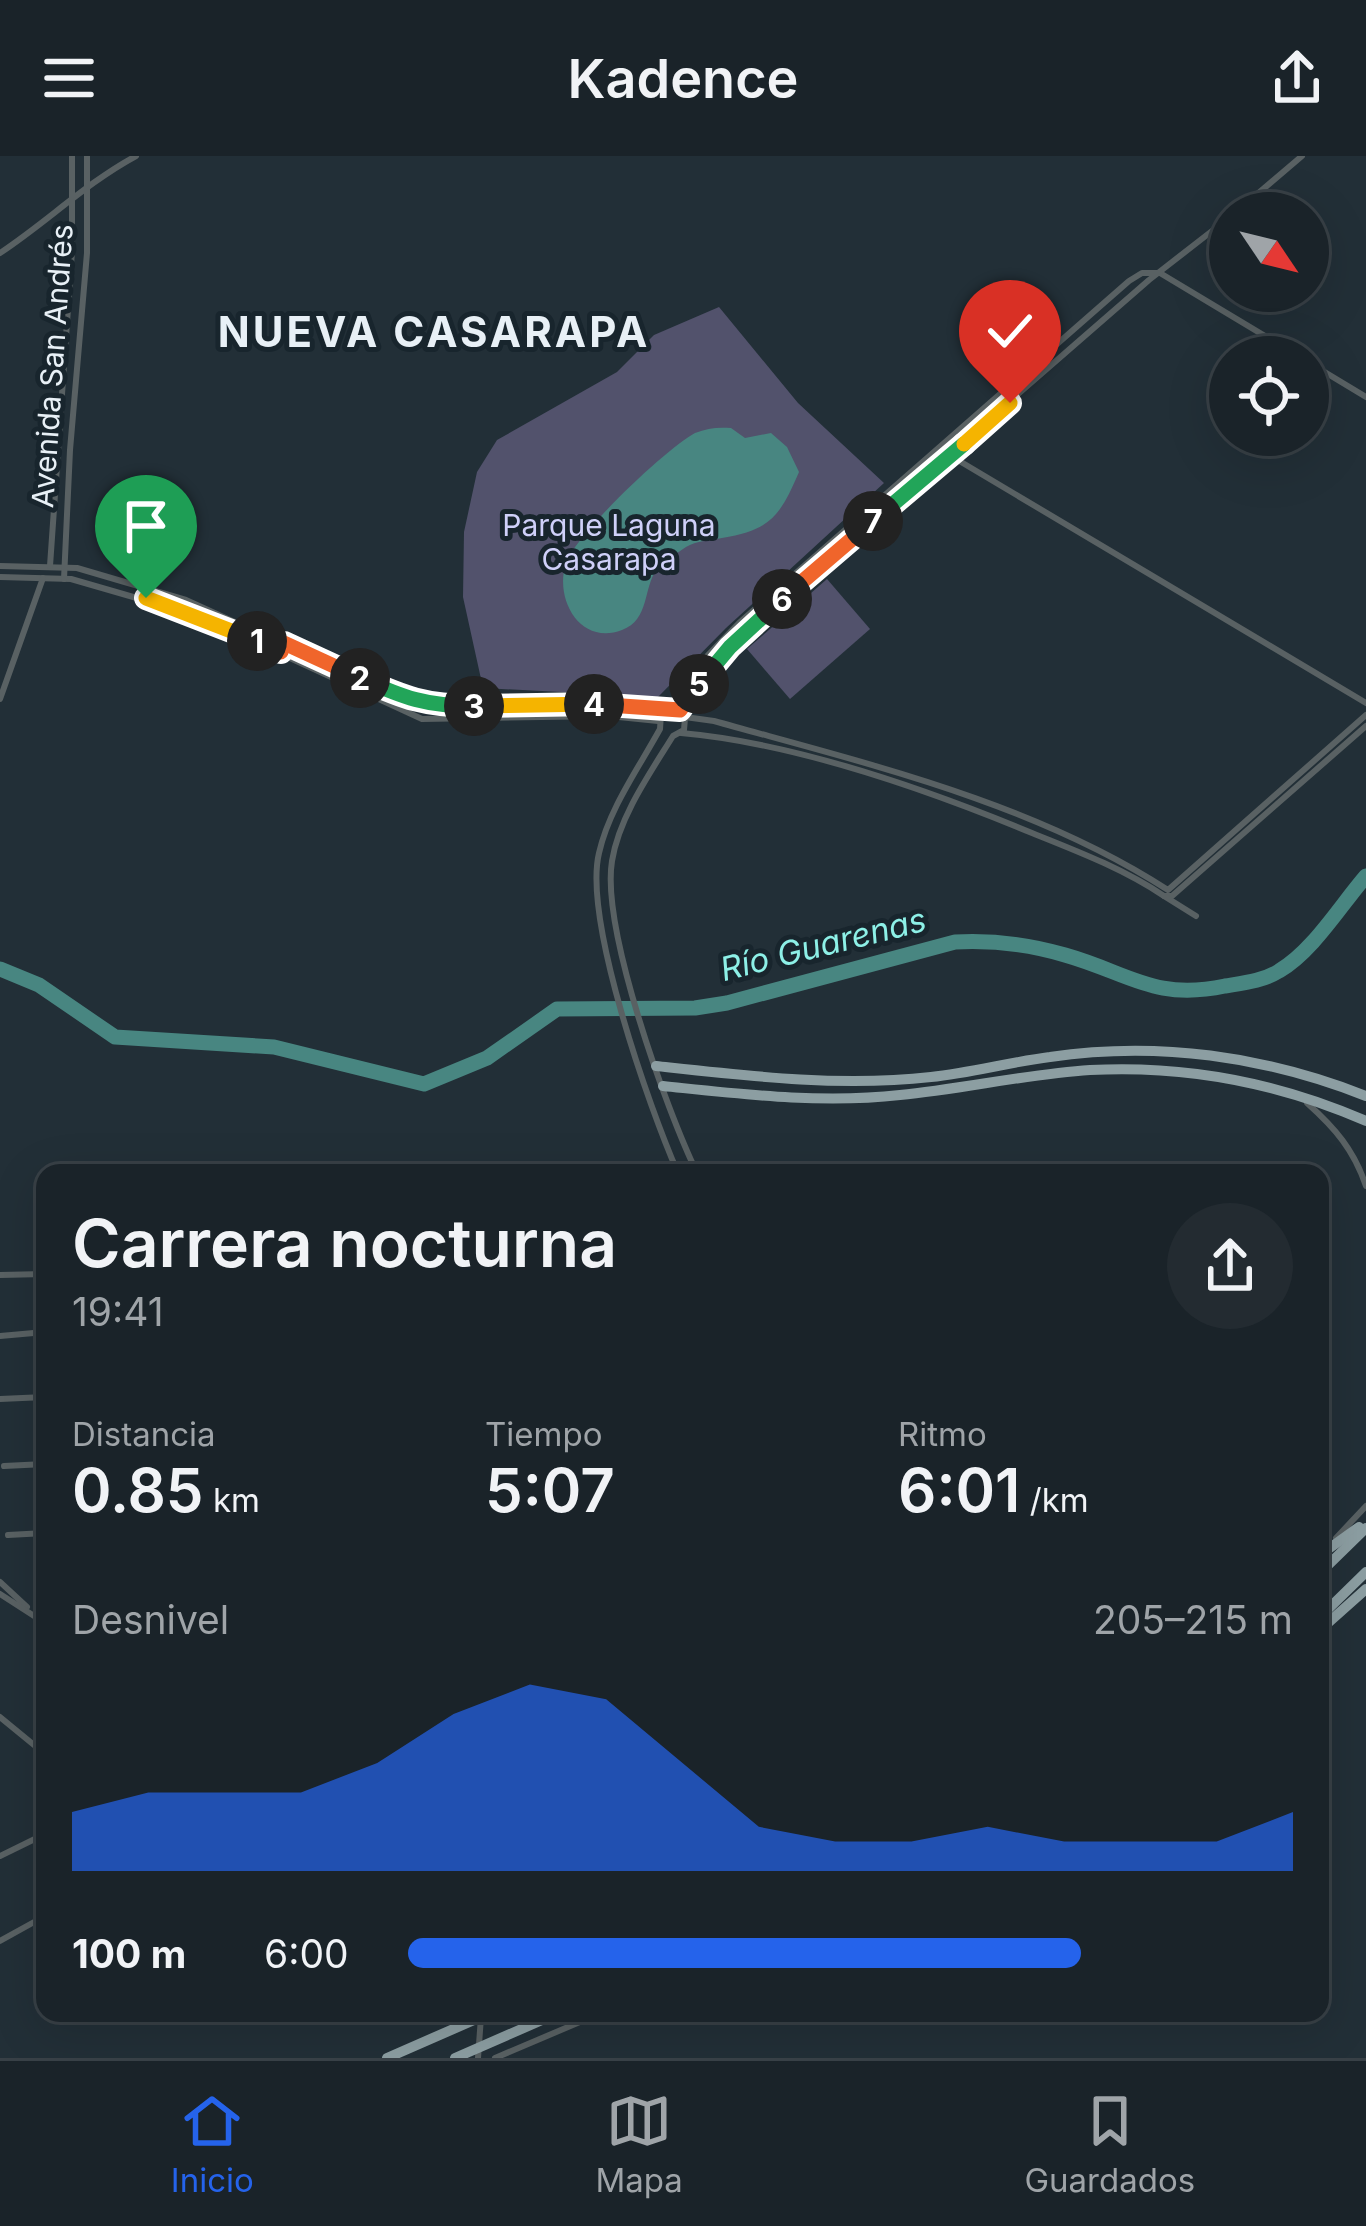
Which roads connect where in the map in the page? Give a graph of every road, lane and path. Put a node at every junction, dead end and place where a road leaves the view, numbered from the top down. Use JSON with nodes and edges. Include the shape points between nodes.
{"nodes":[{"id":1,"x":72,"y":156,"type":"edge"},
{"id":2,"x":87,"y":156,"type":"edge"},
{"id":3,"x":136,"y":156,"type":"edge"},
{"id":4,"x":1302,"y":156,"type":"edge"},
{"id":5,"x":88,"y":183,"type":"junction"},
{"id":6,"x":1260,"y":192,"type":"edge"},
{"id":7,"x":72,"y":199,"type":"junction"},
{"id":8,"x":1209,"y":234,"type":"edge"},
{"id":9,"x":0,"y":253,"type":"edge"},
{"id":10,"x":1160,"y":273,"type":"junction"},
{"id":11,"x":1265,"y":336,"type":"edge"},
{"id":12,"x":1329,"y":375,"type":"edge"},
{"id":13,"x":1366,"y":397,"type":"edge"},
{"id":14,"x":939,"y":449,"type":"junction"},
{"id":15,"x":950,"y":456,"type":"junction"},
{"id":16,"x":0,"y":566,"type":"edge"},
{"id":17,"x":50,"y":566,"type":"junction"},
{"id":18,"x":64,"y":567,"type":"junction"},
{"id":19,"x":0,"y":578,"type":"edge"},
{"id":20,"x":46,"y":578,"type":"junction"},
{"id":21,"x":64,"y":579,"type":"junction"},
{"id":22,"x":174,"y":597,"type":"junction"},
{"id":23,"x":171,"y":607,"type":"junction"},
{"id":24,"x":282,"y":647,"type":"junction"},
{"id":25,"x":0,"y":699,"type":"edge"},
{"id":26,"x":411,"y":701,"type":"junction"},
{"id":27,"x":1366,"y":703,"type":"edge"},
{"id":28,"x":675,"y":712,"type":"junction"},
{"id":29,"x":409,"y":714,"type":"junction"},
{"id":30,"x":1366,"y":715,"type":"edge"},
{"id":31,"x":659,"y":725,"type":"junction"},
{"id":32,"x":1366,"y":726,"type":"edge"},
{"id":33,"x":677,"y":734,"type":"junction"},
{"id":34,"x":1176,"y":889,"type":"junction"},
{"id":35,"x":1164,"y":896,"type":"junction"},
{"id":36,"x":1196,"y":916,"type":"dead end"},
{"id":37,"x":656,"y":1066,"type":"junction"},
{"id":38,"x":643,"y":1079,"type":"junction"},
{"id":39,"x":663,"y":1086,"type":"junction"},
{"id":40,"x":1300,"y":1096,"type":"junction"},
{"id":41,"x":1366,"y":1096,"type":"edge"},
{"id":42,"x":1366,"y":1121,"type":"edge"},
{"id":43,"x":675,"y":1164,"type":"edge"},
{"id":44,"x":693,"y":1164,"type":"edge"},
{"id":45,"x":1366,"y":1186,"type":"edge"},
{"id":46,"x":36,"y":1274,"type":"edge"},
{"id":47,"x":0,"y":1275,"type":"edge"},
{"id":48,"x":36,"y":1333,"type":"edge"},
{"id":49,"x":0,"y":1336,"type":"edge"},
{"id":50,"x":36,"y":1397,"type":"edge"},
{"id":51,"x":0,"y":1399,"type":"edge"},
{"id":52,"x":36,"y":1464,"type":"edge"},
{"id":53,"x":4,"y":1466,"type":"dead end"},
{"id":54,"x":1366,"y":1506,"type":"edge"},
{"id":55,"x":1366,"y":1525,"type":"edge"},
{"id":56,"x":36,"y":1533,"type":"edge"},
{"id":57,"x":8,"y":1535,"type":"dead end"},
{"id":58,"x":1329,"y":1545,"type":"edge"},
{"id":59,"x":1329,"y":1549,"type":"edge"},
{"id":60,"x":1329,"y":1564,"type":"edge"},
{"id":61,"x":1366,"y":1572,"type":"edge"},
{"id":62,"x":0,"y":1582,"type":"edge"},
{"id":63,"x":1366,"y":1589,"type":"edge"},
{"id":64,"x":0,"y":1594,"type":"edge"},
{"id":65,"x":1329,"y":1608,"type":"edge"},
{"id":66,"x":36,"y":1612,"type":"edge"},
{"id":67,"x":36,"y":1613,"type":"edge"},
{"id":68,"x":1329,"y":1622,"type":"edge"},
{"id":69,"x":0,"y":1717,"type":"edge"},
{"id":70,"x":36,"y":1747,"type":"edge"},
{"id":71,"x":36,"y":1838,"type":"edge"},
{"id":72,"x":0,"y":1856,"type":"edge"},
{"id":73,"x":36,"y":1921,"type":"edge"},
{"id":74,"x":0,"y":1941,"type":"edge"},
{"id":75,"x":466,"y":2022,"type":"edge"},
{"id":76,"x":483,"y":2022,"type":"edge"},
{"id":77,"x":540,"y":2022,"type":"edge"},
{"id":78,"x":580,"y":2022,"type":"edge"},
{"id":79,"x":480,"y":2052,"type":"edge"},
{"id":80,"x":387,"y":2058,"type":"edge"},
{"id":81,"x":455,"y":2058,"type":"edge"},
{"id":82,"x":495,"y":2058,"type":"edge"}],
"edges":[{"from":1,"to":7,"type":"street","name":"Avenida San Andrés"},
{"from":2,"to":5,"type":"street","name":"Avenida San Andrés"},
{"from":3,"to":5,"type":"street"},
{"from":4,"to":6,"type":"street"},
{"from":5,"to":7,"type":"street"},
{"from":5,"to":18,"type":"street","name":"Avenida San Andrés"},
{"from":7,"to":9,"type":"street"},
{"from":7,"to":17,"type":"street","name":"Avenida San Andrés"},
{"from":8,"to":10,"type":"street"},
{"from":10,"to":11,"type":"street"},
{"from":10,"to":14,"type":"street","via":[[1130,281]]},
{"from":10,"to":15,"type":"street"},
{"from":12,"to":13,"type":"street"},
{"from":14,"to":15,"type":"street"},
{"from":14,"to":28,"type":"street","via":[[724,638]]},
{"from":15,"to":27,"type":"street"},
{"from":15,"to":28,"type":"street","via":[[771,609]]},
{"from":16,"to":17,"type":"street"},
{"from":17,"to":18,"type":"street"},
{"from":17,"to":20,"type":"street","name":"Avenida San Andrés"},
{"from":18,"to":21,"type":"street","name":"Avenida San Andrés"},
{"from":18,"to":22,"type":"street"},
{"from":19,"to":20,"type":"street"},
{"from":20,"to":21,"type":"street"},
{"from":20,"to":25,"type":"street","name":"Avenida San Andrés"},
{"from":21,"to":23,"type":"street"},
{"from":22,"to":23,"type":"street"},
{"from":22,"to":24,"type":"street"},
{"from":23,"to":24,"type":"street"},
{"from":24,"to":26,"type":"street"},
{"from":24,"to":29,"type":"street"},
{"from":26,"to":28,"type":"street"},
{"from":26,"to":29,"type":"street"},
{"from":28,"to":31,"type":"street"},
{"from":28,"to":33,"type":"street"},
{"from":28,"to":34,"type":"street","via":[[938,784]]},
{"from":29,"to":31,"type":"street","via":[[608,716]]},
{"from":30,"to":34,"type":"street"},
{"from":31,"to":33,"type":"street"},
{"from":31,"to":38,"type":"street","via":[[606,827],[595,892]]},
{"from":32,"to":34,"type":"street"},
{"from":33,"to":35,"type":"street","via":[[780,752],[953,800]]},
{"from":33,"to":37,"type":"street","via":[[618,835],[612,861],[613,908]]},
{"from":34,"to":35,"type":"street"},
{"from":35,"to":36,"type":"street"},
{"from":37,"to":38,"type":"street"},
{"from":37,"to":39,"type":"street"},
{"from":37,"to":41,"type":"highway","via":[[862,1082],[1052,1056],[1157,1051],[1233,1056]]},
{"from":38,"to":39,"type":"street"},
{"from":38,"to":43,"type":"street"},
{"from":39,"to":40,"type":"highway","via":[[897,1096],[1151,1069],[1242,1079]]},
{"from":39,"to":44,"type":"street"},
{"from":40,"to":42,"type":"highway"},
{"from":40,"to":45,"type":"street","via":[[1340,1133]]},
{"from":46,"to":47,"type":"street"},
{"from":48,"to":49,"type":"street"},
{"from":50,"to":51,"type":"street"},
{"from":52,"to":53,"type":"street"},
{"from":54,"to":58,"type":"street"},
{"from":55,"to":59,"type":"highway"},
{"from":55,"to":60,"type":"highway"},
{"from":56,"to":57,"type":"street"},
{"from":61,"to":65,"type":"highway"},
{"from":62,"to":66,"type":"street"},
{"from":63,"to":68,"type":"highway"},
{"from":64,"to":67,"type":"street"},
{"from":69,"to":70,"type":"street"},
{"from":71,"to":72,"type":"street"},
{"from":73,"to":74,"type":"street"},
{"from":75,"to":80,"type":"highway"},
{"from":76,"to":79,"type":"street"},
{"from":77,"to":79,"type":"highway"},
{"from":78,"to":82,"type":"street"},
{"from":79,"to":81,"type":"highway"}]}
